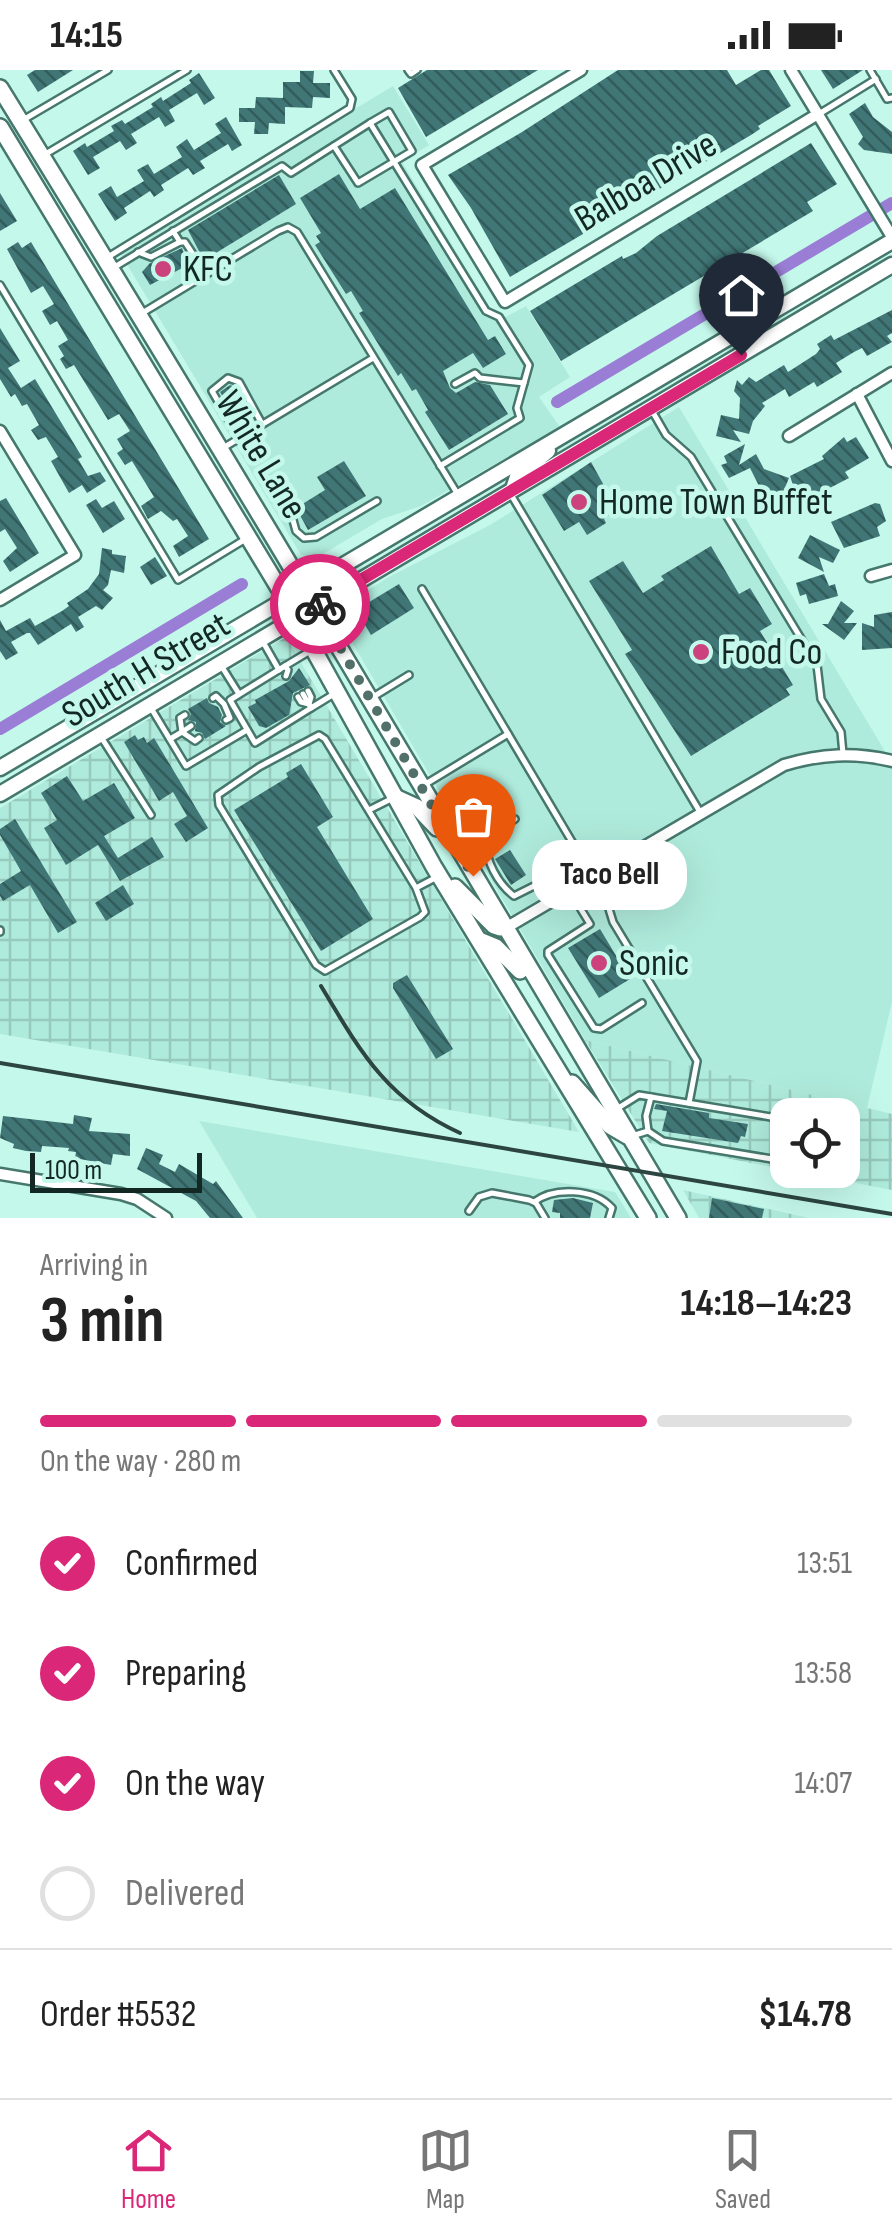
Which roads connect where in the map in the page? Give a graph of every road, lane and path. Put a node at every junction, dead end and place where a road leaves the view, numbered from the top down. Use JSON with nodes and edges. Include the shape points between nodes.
{"nodes":[{"id":1,"x":108,"y":70,"type":"edge"},
{"id":2,"x":187,"y":70,"type":"edge"},
{"id":3,"x":334,"y":70,"type":"edge"},
{"id":4,"x":408,"y":70,"type":"edge"},
{"id":5,"x":417,"y":70,"type":"edge"},
{"id":6,"x":581,"y":70,"type":"edge"},
{"id":7,"x":792,"y":70,"type":"edge"},
{"id":8,"x":870,"y":70,"type":"edge"},
{"id":9,"x":876,"y":79,"type":"junction"},
{"id":10,"x":0,"y":88,"type":"edge"},
{"id":11,"x":892,"y":98,"type":"edge"},
{"id":12,"x":818,"y":114,"type":"junction"},
{"id":13,"x":20,"y":122,"type":"junction"},
{"id":14,"x":370,"y":123,"type":"junction"},
{"id":15,"x":0,"y":127,"type":"edge"},
{"id":16,"x":334,"y":146,"type":"junction"},
{"id":17,"x":42,"y":157,"type":"junction"},
{"id":18,"x":393,"y":162,"type":"junction"},
{"id":19,"x":62,"y":230,"type":"junction"},
{"id":20,"x":173,"y":231,"type":"junction"},
{"id":21,"x":892,"y":239,"type":"edge"},
{"id":22,"x":180,"y":242,"type":"junction"},
{"id":23,"x":138,"y":252,"type":"junction"},
{"id":24,"x":107,"y":264,"type":"junction"},
{"id":25,"x":892,"y":265,"type":"edge"},
{"id":26,"x":206,"y":274,"type":"junction"},
{"id":27,"x":0,"y":285,"type":"edge"},
{"id":28,"x":138,"y":315,"type":"junction"},
{"id":29,"x":373,"y":358,"type":"junction"},
{"id":30,"x":892,"y":374,"type":"edge"},
{"id":31,"x":524,"y":382,"type":"junction"},
{"id":32,"x":455,"y":384,"type":"dead end"},
{"id":33,"x":857,"y":394,"type":"junction"},
{"id":34,"x":651,"y":409,"type":"junction"},
{"id":35,"x":262,"y":424,"type":"junction"},
{"id":36,"x":579,"y":425,"type":"junction"},
{"id":37,"x":0,"y":432,"type":"edge"},
{"id":38,"x":788,"y":436,"type":"dead end"},
{"id":39,"x":239,"y":438,"type":"junction"},
{"id":40,"x":220,"y":450,"type":"junction"},
{"id":41,"x":892,"y":461,"type":"edge"},
{"id":42,"x":440,"y":466,"type":"junction"},
{"id":43,"x":284,"y":487,"type":"dead end"},
{"id":44,"x":511,"y":491,"type":"junction"},
{"id":45,"x":458,"y":496,"type":"junction"},
{"id":46,"x":376,"y":500,"type":"dead end"},
{"id":47,"x":248,"y":538,"type":"junction"},
{"id":48,"x":892,"y":570,"type":"edge"},
{"id":49,"x":871,"y":576,"type":"dead end"},
{"id":50,"x":304,"y":587,"type":"junction"},
{"id":51,"x":422,"y":589,"type":"dead end"},
{"id":52,"x":285,"y":598,"type":"junction"},
{"id":53,"x":0,"y":600,"type":"edge"},
{"id":54,"x":316,"y":606,"type":"junction"},
{"id":55,"x":295,"y":619,"type":"junction"},
{"id":56,"x":261,"y":639,"type":"junction"},
{"id":57,"x":202,"y":648,"type":"junction"},
{"id":58,"x":312,"y":650,"type":"junction"},
{"id":59,"x":220,"y":663,"type":"junction"},
{"id":60,"x":287,"y":671,"type":"junction"},
{"id":61,"x":409,"y":675,"type":"dead end"},
{"id":62,"x":336,"y":693,"type":"junction"},
{"id":63,"x":238,"y":694,"type":"junction"},
{"id":64,"x":213,"y":698,"type":"dead end"},
{"id":65,"x":370,"y":699,"type":"junction"},
{"id":66,"x":224,"y":704,"type":"junction"},
{"id":67,"x":150,"y":705,"type":"junction"},
{"id":68,"x":310,"y":706,"type":"junction"},
{"id":69,"x":185,"y":715,"type":"dead end"},
{"id":70,"x":226,"y":720,"type":"dead end"},
{"id":71,"x":192,"y":726,"type":"dead end"},
{"id":72,"x":247,"y":729,"type":"junction"},
{"id":73,"x":182,"y":732,"type":"junction"},
{"id":74,"x":508,"y":734,"type":"junction"},
{"id":75,"x":100,"y":735,"type":"junction"},
{"id":76,"x":199,"y":738,"type":"dead end"},
{"id":77,"x":170,"y":740,"type":"junction"},
{"id":78,"x":842,"y":754,"type":"junction"},
{"id":79,"x":892,"y":760,"type":"edge"},
{"id":80,"x":2,"y":767,"type":"edge"},
{"id":81,"x":421,"y":787,"type":"junction"},
{"id":82,"x":0,"y":794,"type":"edge"},
{"id":83,"x":395,"y":797,"type":"junction"},
{"id":84,"x":369,"y":810,"type":"junction"},
{"id":85,"x":700,"y":812,"type":"junction"},
{"id":86,"x":150,"y":815,"type":"dead end"},
{"id":87,"x":515,"y":819,"type":"dead end"},
{"id":88,"x":457,"y":849,"type":"junction"},
{"id":89,"x":437,"y":871,"type":"junction"},
{"id":90,"x":548,"y":872,"type":"dead end"},
{"id":91,"x":593,"y":877,"type":"junction"},
{"id":92,"x":416,"y":888,"type":"junction"},
{"id":93,"x":570,"y":890,"type":"junction"},
{"id":94,"x":504,"y":930,"type":"junction"},
{"id":95,"x":479,"y":940,"type":"junction"},
{"id":96,"x":642,"y":1003,"type":"dead end"},
{"id":97,"x":565,"y":1029,"type":"junction"},
{"id":98,"x":540,"y":1046,"type":"junction"},
{"id":99,"x":651,"y":1097,"type":"junction"},
{"id":100,"x":689,"y":1104,"type":"junction"},
{"id":101,"x":614,"y":1110,"type":"junction"},
{"id":102,"x":648,"y":1131,"type":"junction"},
{"id":103,"x":629,"y":1136,"type":"junction"},
{"id":104,"x":0,"y":1174,"type":"edge"},
{"id":105,"x":534,"y":1202,"type":"junction"},
{"id":106,"x":469,"y":1211,"type":"dead end"},
{"id":107,"x":647,"y":1216,"type":"edge"},
{"id":108,"x":166,"y":1218,"type":"edge"},
{"id":109,"x":545,"y":1218,"type":"edge"},
{"id":110,"x":609,"y":1218,"type":"edge"},
{"id":111,"x":678,"y":1218,"type":"edge"}],
"edges":[{"from":1,"to":13,"type":"lane"},
{"from":2,"to":17,"type":"lane"},
{"from":3,"to":24,"type":"lane","via":[[352,99],[350,108]]},
{"from":4,"to":5,"type":"lane"},
{"from":6,"to":12,"type":"street","name":"Balboa Drive","via":[[422,165],[505,302]]},
{"from":7,"to":12,"type":"street"},
{"from":8,"to":9,"type":"lane"},
{"from":9,"to":11,"type":"lane"},
{"from":9,"to":12,"type":"lane"},
{"from":10,"to":13,"type":"main road","name":"White Lane"},
{"from":12,"to":21,"type":"street"},
{"from":13,"to":17,"type":"main road","name":"White Lane"},
{"from":14,"to":16,"type":"lane"},
{"from":14,"to":18,"type":"lane"},
{"from":14,"to":18,"type":"lane","via":[[390,112],[412,151]]},
{"from":15,"to":19,"type":"main road","name":"White Lane"},
{"from":16,"to":18,"type":"lane","via":[[358,183]]},
{"from":16,"to":20,"type":"lane","via":[[291,173],[282,166]]},
{"from":17,"to":24,"type":"main road","name":"White Lane"},
{"from":18,"to":31,"type":"lane","via":[[486,311],[499,318],[529,365]]},
{"from":19,"to":28,"type":"main road","via":[[119,309]]},
{"from":19,"to":47,"type":"main road","name":"White Lane"},
{"from":20,"to":22,"type":"lane"},
{"from":20,"to":23,"type":"lane"},
{"from":21,"to":36,"type":"street","name":"South H Street"},
{"from":22,"to":23,"type":"lane","via":[[151,257]]},
{"from":22,"to":26,"type":"lane"},
{"from":23,"to":24,"type":"lane"},
{"from":24,"to":28,"type":"main road","name":"White Lane"},
{"from":25,"to":34,"type":"street","name":"South H Street"},
{"from":26,"to":28,"type":"lane"},
{"from":26,"to":29,"type":"lane","via":[[288,227]]},
{"from":27,"to":47,"type":"lane","via":[[178,580]]},
{"from":28,"to":40,"type":"main road","name":"White Lane"},
{"from":29,"to":35,"type":"lane"},
{"from":29,"to":42,"type":"lane"},
{"from":30,"to":33,"type":"street"},
{"from":31,"to":32,"type":"lane","via":[[475,372]]},
{"from":31,"to":42,"type":"lane","via":[[520,418]]},
{"from":33,"to":38,"type":"street"},
{"from":33,"to":41,"type":"street"},
{"from":34,"to":44,"type":"street","name":"South H Street"},
{"from":34,"to":78,"type":"lane","via":[[691,458],[817,665],[821,699],[841,732]]},
{"from":35,"to":39,"type":"lane"},
{"from":35,"to":39,"type":"lane","via":[[239,382],[228,378],[212,391]]},
{"from":36,"to":44,"type":"street","via":[[517,477]]},
{"from":36,"to":45,"type":"street","name":"South H Street"},
{"from":37,"to":53,"type":"street","via":[[75,555]]},
{"from":39,"to":40,"type":"lane"},
{"from":40,"to":50,"type":"main road","name":"White Lane"},
{"from":42,"to":45,"type":"lane"},
{"from":43,"to":46,"type":"lane","via":[[304,538]]},
{"from":44,"to":54,"type":"street","name":"South H Street"},
{"from":44,"to":85,"type":"lane"},
{"from":45,"to":50,"type":"street","name":"South H Street"},
{"from":47,"to":52,"type":"main road","name":"White Lane"},
{"from":48,"to":49,"type":"street"},
{"from":50,"to":52,"type":"street","name":"South H Street"},
{"from":50,"to":54,"type":"main road","name":"White Lane"},
{"from":51,"to":74,"type":"lane"},
{"from":52,"to":55,"type":"main road","name":"White Lane"},
{"from":52,"to":57,"type":"street","name":"South H Street"},
{"from":54,"to":55,"type":"street","name":"South H Street"},
{"from":54,"to":65,"type":"main road","name":"White Lane"},
{"from":55,"to":56,"type":"street","name":"South H Street"},
{"from":55,"to":58,"type":"main road","name":"White Lane"},
{"from":56,"to":59,"type":"street","name":"South H Street"},
{"from":56,"to":60,"type":"lane"},
{"from":57,"to":67,"type":"street","via":[[156,687]]},
{"from":57,"to":80,"type":"street","name":"South H Street"},
{"from":58,"to":60,"type":"lane"},
{"from":58,"to":62,"type":"main road","name":"White Lane"},
{"from":59,"to":63,"type":"lane"},
{"from":59,"to":67,"type":"street","name":"South H Street"},
{"from":60,"to":63,"type":"lane"},
{"from":61,"to":65,"type":"lane"},
{"from":62,"to":68,"type":"lane"},
{"from":62,"to":83,"type":"main road","name":"White Lane"},
{"from":63,"to":66,"type":"lane"},
{"from":64,"to":66,"type":"lane"},
{"from":65,"to":81,"type":"main road","name":"White Lane"},
{"from":66,"to":70,"type":"lane"},
{"from":66,"to":72,"type":"lane"},
{"from":67,"to":75,"type":"street","name":"South H Street"},
{"from":67,"to":77,"type":"lane"},
{"from":68,"to":68,"type":"lane","via":[[301,702],[303,694],[311,697]]},
{"from":68,"to":72,"type":"lane","via":[[255,743]]},
{"from":69,"to":73,"type":"lane"},
{"from":71,"to":73,"type":"lane"},
{"from":72,"to":77,"type":"lane","via":[[186,766]]},
{"from":73,"to":76,"type":"lane"},
{"from":73,"to":77,"type":"lane"},
{"from":74,"to":81,"type":"lane"},
{"from":74,"to":91,"type":"lane"},
{"from":75,"to":82,"type":"street","name":"South H Street"},
{"from":75,"to":86,"type":"lane"},
{"from":78,"to":79,"type":"street"},
{"from":78,"to":85,"type":"street","via":[[784,765]]},
{"from":81,"to":88,"type":"main road","name":"White Lane"},
{"from":83,"to":84,"type":"lane"},
{"from":83,"to":88,"type":"main road","via":[[418,807]]},
{"from":83,"to":89,"type":"main road","name":"White Lane"},
{"from":84,"to":92,"type":"lane"},
{"from":84,"to":92,"type":"lane","via":[[320,735],[218,795],[325,972],[420,917],[424,904]]},
{"from":85,"to":91,"type":"street"},
{"from":87,"to":90,"type":"lane","via":[[486,840],[490,864],[506,890],[514,896],[546,880]]},
{"from":88,"to":94,"type":"main road","name":"White Lane"},
{"from":89,"to":92,"type":"lane"},
{"from":89,"to":94,"type":"main road"},
{"from":89,"to":95,"type":"main road","name":"White Lane"},
{"from":91,"to":93,"type":"street"},
{"from":91,"to":100,"type":"lane","via":[[696,1061]]},
{"from":93,"to":94,"type":"street"},
{"from":93,"to":96,"type":"lane","via":[[590,924],[548,956],[584,1014],[598,1030]]},
{"from":94,"to":97,"type":"main road","name":"White Lane"},
{"from":95,"to":97,"type":"main road","via":[[508,956]]},
{"from":95,"to":98,"type":"main road","name":"White Lane"},
{"from":97,"to":101,"type":"main road","name":"White Lane"},
{"from":98,"to":103,"type":"main road","via":[[610,1126]]},
{"from":98,"to":107,"type":"main road","name":"White Lane"},
{"from":99,"to":100,"type":"lane"},
{"from":99,"to":101,"type":"lane","via":[[639,1095]]},
{"from":99,"to":102,"type":"lane"},
{"from":100,"to":102,"type":"lane","via":[[779,1121],[784,1126],[778,1160],[662,1141]]},
{"from":101,"to":103,"type":"main road","name":"White Lane"},
{"from":102,"to":103,"type":"lane"},
{"from":103,"to":111,"type":"main road","name":"White Lane"},
{"from":104,"to":108,"type":"street","via":[[121,1194]]},
{"from":105,"to":106,"type":"lane","via":[[492,1193]]},
{"from":105,"to":109,"type":"lane"},
{"from":105,"to":110,"type":"lane","via":[[553,1191],[604,1199],[612,1208]]}]}
